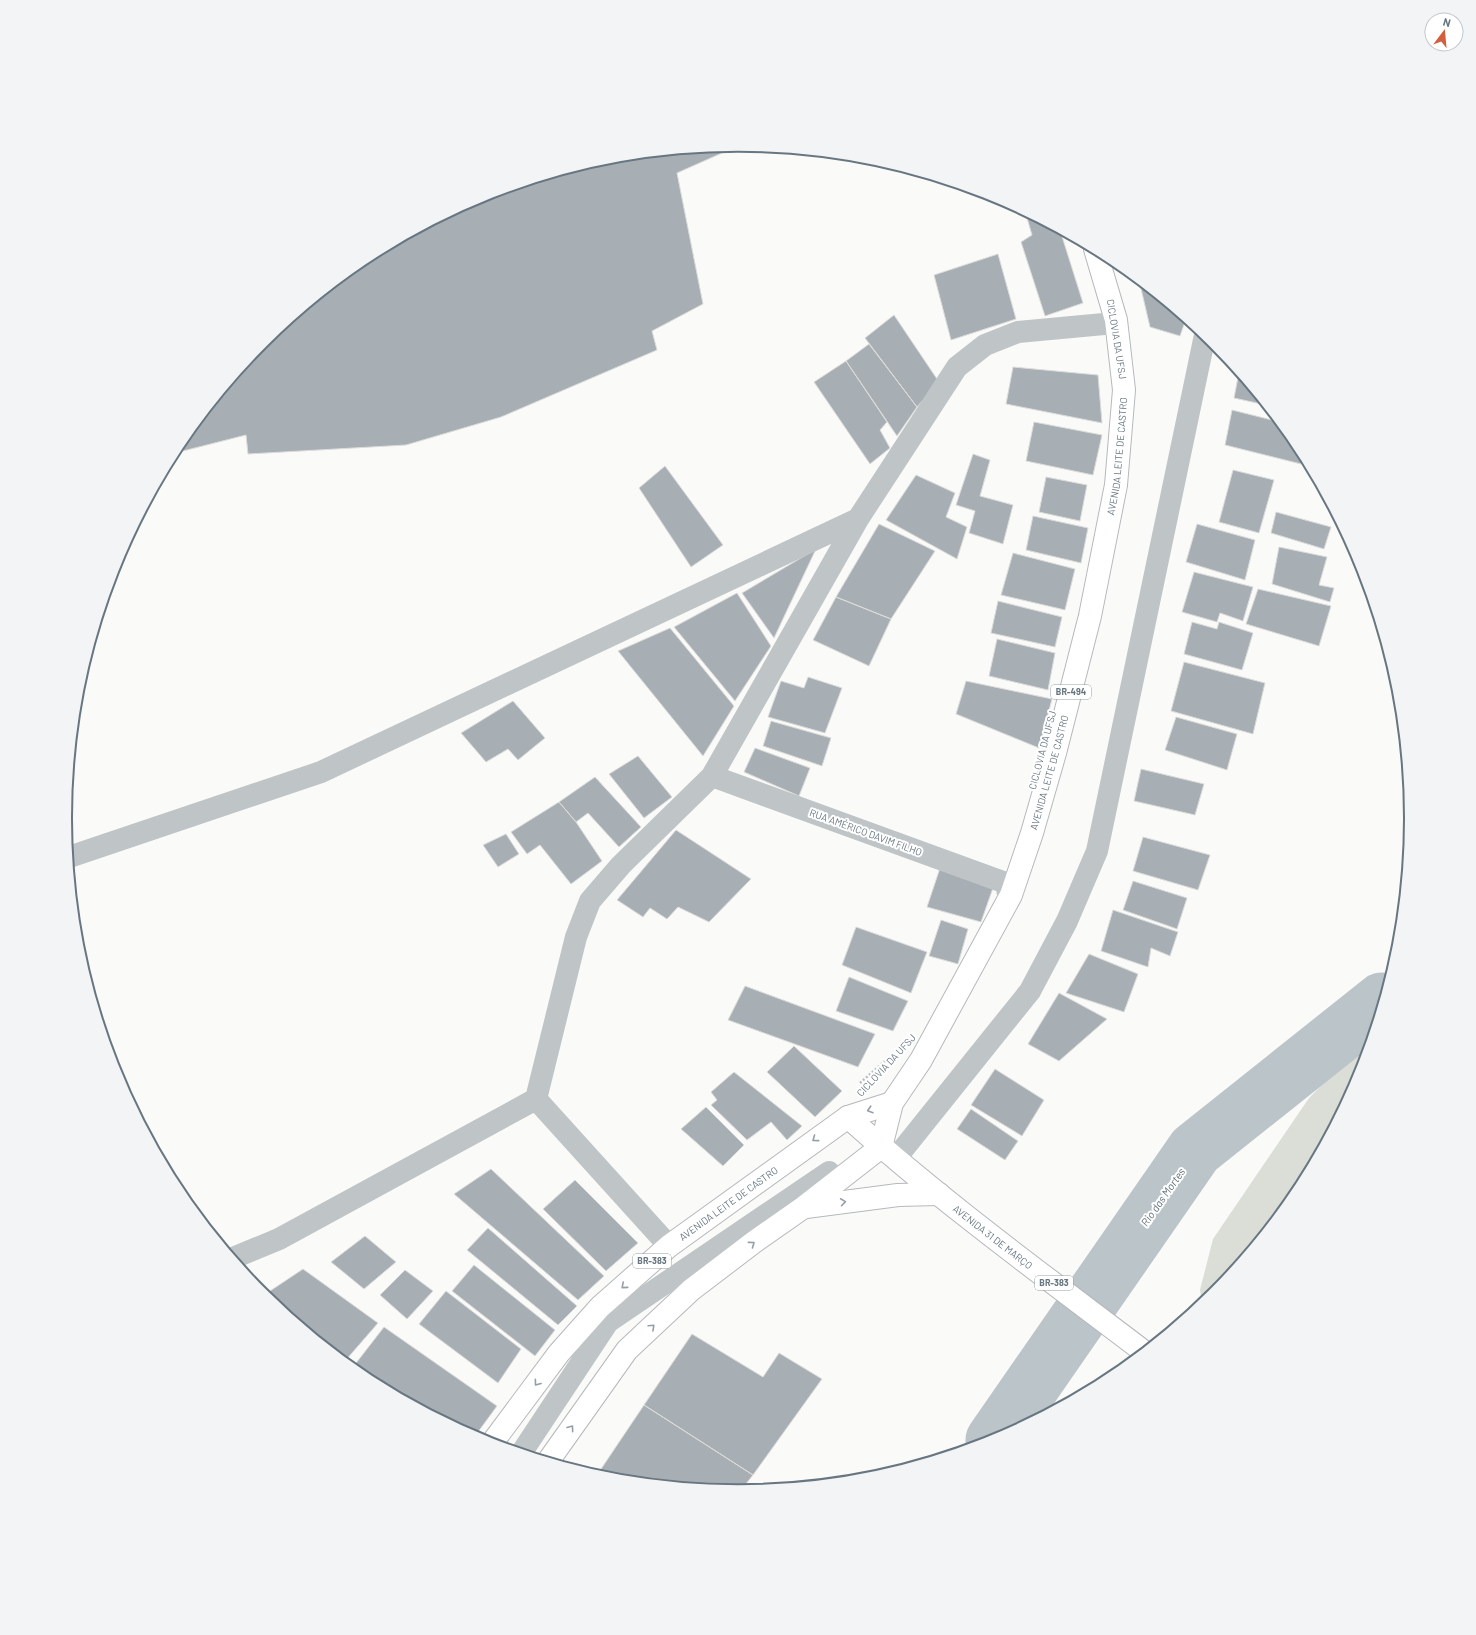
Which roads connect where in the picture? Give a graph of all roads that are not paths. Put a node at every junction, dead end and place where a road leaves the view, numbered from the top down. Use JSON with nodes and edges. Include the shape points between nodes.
{"nodes":[{"id":1,"x":1098,"y":257,"type":"edge"},
{"id":2,"x":1116,"y":320,"type":"junction"},
{"id":3,"x":1204,"y":342,"type":"edge"},
{"id":4,"x":858,"y":519,"type":"junction"},
{"id":5,"x":712,"y":776,"type":"junction"},
{"id":6,"x":73,"y":857,"type":"edge"},
{"id":7,"x":1011,"y":895,"type":"junction"},
{"id":8,"x":536,"y":1099,"type":"junction"},
{"id":9,"x":892,"y":1103,"type":"junction"},
{"id":10,"x":848,"y":1117,"type":"junction"},
{"id":11,"x":889,"y":1153,"type":"junction"},
{"id":12,"x":829,"y":1172,"type":"dead end"},
{"id":13,"x":939,"y":1194,"type":"junction"},
{"id":14,"x":804,"y":1207,"type":"junction"},
{"id":15,"x":670,"y":1246,"type":"junction"},
{"id":16,"x":237,"y":1257,"type":"edge"},
{"id":17,"x":1139,"y":1349,"type":"edge"},
{"id":18,"x":496,"y":1438,"type":"edge"},
{"id":19,"x":525,"y":1448,"type":"edge"},
{"id":20,"x":551,"y":1457,"type":"edge"}],
"edges":[{"from":1,"to":2,"type":"main road","name":"AVENIDA LEITE DE CASTRO","number":"BR-494"},
{"from":2,"to":4,"type":"street","via":[[1104,324],[1018,332],[985,345],[957,367]]},
{"from":2,"to":7,"type":"main road","name":"AVENIDA LEITE DE CASTRO","number":"BR-494","via":[[1124,390],[1116,485],[1090,616],[1057,745]]},
{"from":3,"to":11,"type":"street","via":[[1097,851],[1067,921],[1030,991]]},
{"from":4,"to":5,"type":"street"},
{"from":4,"to":6,"type":"street","via":[[321,772]]},
{"from":5,"to":7,"type":"street","name":"RUA AMÉRICO DAVIM FILHO","via":[[1006,883],[1008,894]]},
{"from":5,"to":8,"type":"street","via":[[621,865],[590,901],[576,938]]},
{"from":7,"to":9,"type":"main road","name":"AVENIDA LEITE DE CASTRO","number":"BR-494","via":[[921,1060]]},
{"from":8,"to":15,"type":"street"},
{"from":8,"to":16,"type":"street","via":[[279,1239]]},
{"from":9,"to":10,"type":"main road","name":"AVENIDA LEITE DE CASTRO","one_way":true},
{"from":9,"to":11,"type":"main road","name":"AVENIDA LEITE DE CASTRO","number":"BR-494"},
{"from":10,"to":11,"type":"main road","name":"AVENIDA 31 DE MARÇO","number":"BR-383"},
{"from":10,"to":15,"type":"main road","name":"AVENIDA LEITE DE CASTRO","number":"BR-383","one_way":true},
{"from":11,"to":13,"type":"main road","name":"AVENIDA 31 DE MARÇO","number":"BR-383"},
{"from":11,"to":14,"type":"main road"},
{"from":12,"to":19,"type":"street","via":[[608,1322]]},
{"from":14,"to":13,"type":"main road","one_way":true,"via":[[891,1196]]},
{"from":13,"to":17,"type":"main road","name":"AVENIDA 31 DE MARÇO","number":"BR-383"},
{"from":20,"to":14,"type":"main road","one_way":true,"via":[[627,1350],[691,1290]]},
{"from":15,"to":18,"type":"main road","name":"AVENIDA LEITE DE CASTRO","number":"BR-383","one_way":true,"via":[[590,1318],[559,1353]]}]}
